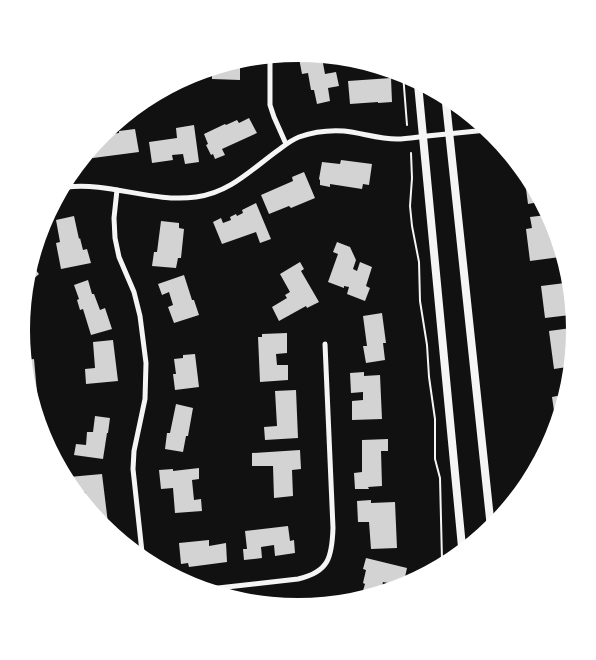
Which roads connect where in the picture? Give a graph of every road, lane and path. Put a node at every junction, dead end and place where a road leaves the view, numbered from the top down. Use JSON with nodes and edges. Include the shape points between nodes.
{"nodes":[{"id":1,"x":270,"y":64,"type":"edge"},
{"id":2,"x":404,"y":83,"type":"edge"},
{"id":3,"x":419,"y":91,"type":"edge"},
{"id":4,"x":446,"y":107,"type":"edge"},
{"id":5,"x":407,"y":125,"type":"dead end"},
{"id":6,"x":477,"y":131,"type":"edge"},
{"id":7,"x":450,"y":134,"type":"junction"},
{"id":8,"x":423,"y":136,"type":"junction"},
{"id":9,"x":286,"y":144,"type":"junction"},
{"id":10,"x":410,"y":153,"type":"dead end"},
{"id":11,"x":72,"y":186,"type":"edge"},
{"id":12,"x":116,"y":190,"type":"junction"},
{"id":13,"x":325,"y":344,"type":"dead end"},
{"id":14,"x":490,"y":518,"type":"edge"},
{"id":15,"x":462,"y":543,"type":"edge"},
{"id":16,"x":142,"y":548,"type":"edge"},
{"id":17,"x":442,"y":556,"type":"edge"},
{"id":18,"x":223,"y":587,"type":"edge"}],
"edges":[{"from":1,"to":9,"type":"street","via":[[270,105]]},
{"from":2,"to":5,"type":"path"},
{"from":3,"to":8,"type":"main road"},
{"from":4,"to":7,"type":"main road"},
{"from":6,"to":7,"type":"street"},
{"from":7,"to":8,"type":"street"},
{"from":7,"to":14,"type":"main road"},
{"from":8,"to":9,"type":"street","via":[[394,139],[331,131],[300,137]]},
{"from":8,"to":15,"type":"main road"},
{"from":9,"to":12,"type":"street","via":[[232,184],[206,195],[170,198]]},
{"from":10,"to":17,"type":"path","via":[[410,206],[435,419],[435,459],[441,484]]},
{"from":11,"to":12,"type":"street"},
{"from":12,"to":16,"type":"street","via":[[115,238],[140,316],[146,364],[146,399],[133,469]]},
{"from":13,"to":18,"type":"street","via":[[333,528],[329,558],[309,576]]}]}
